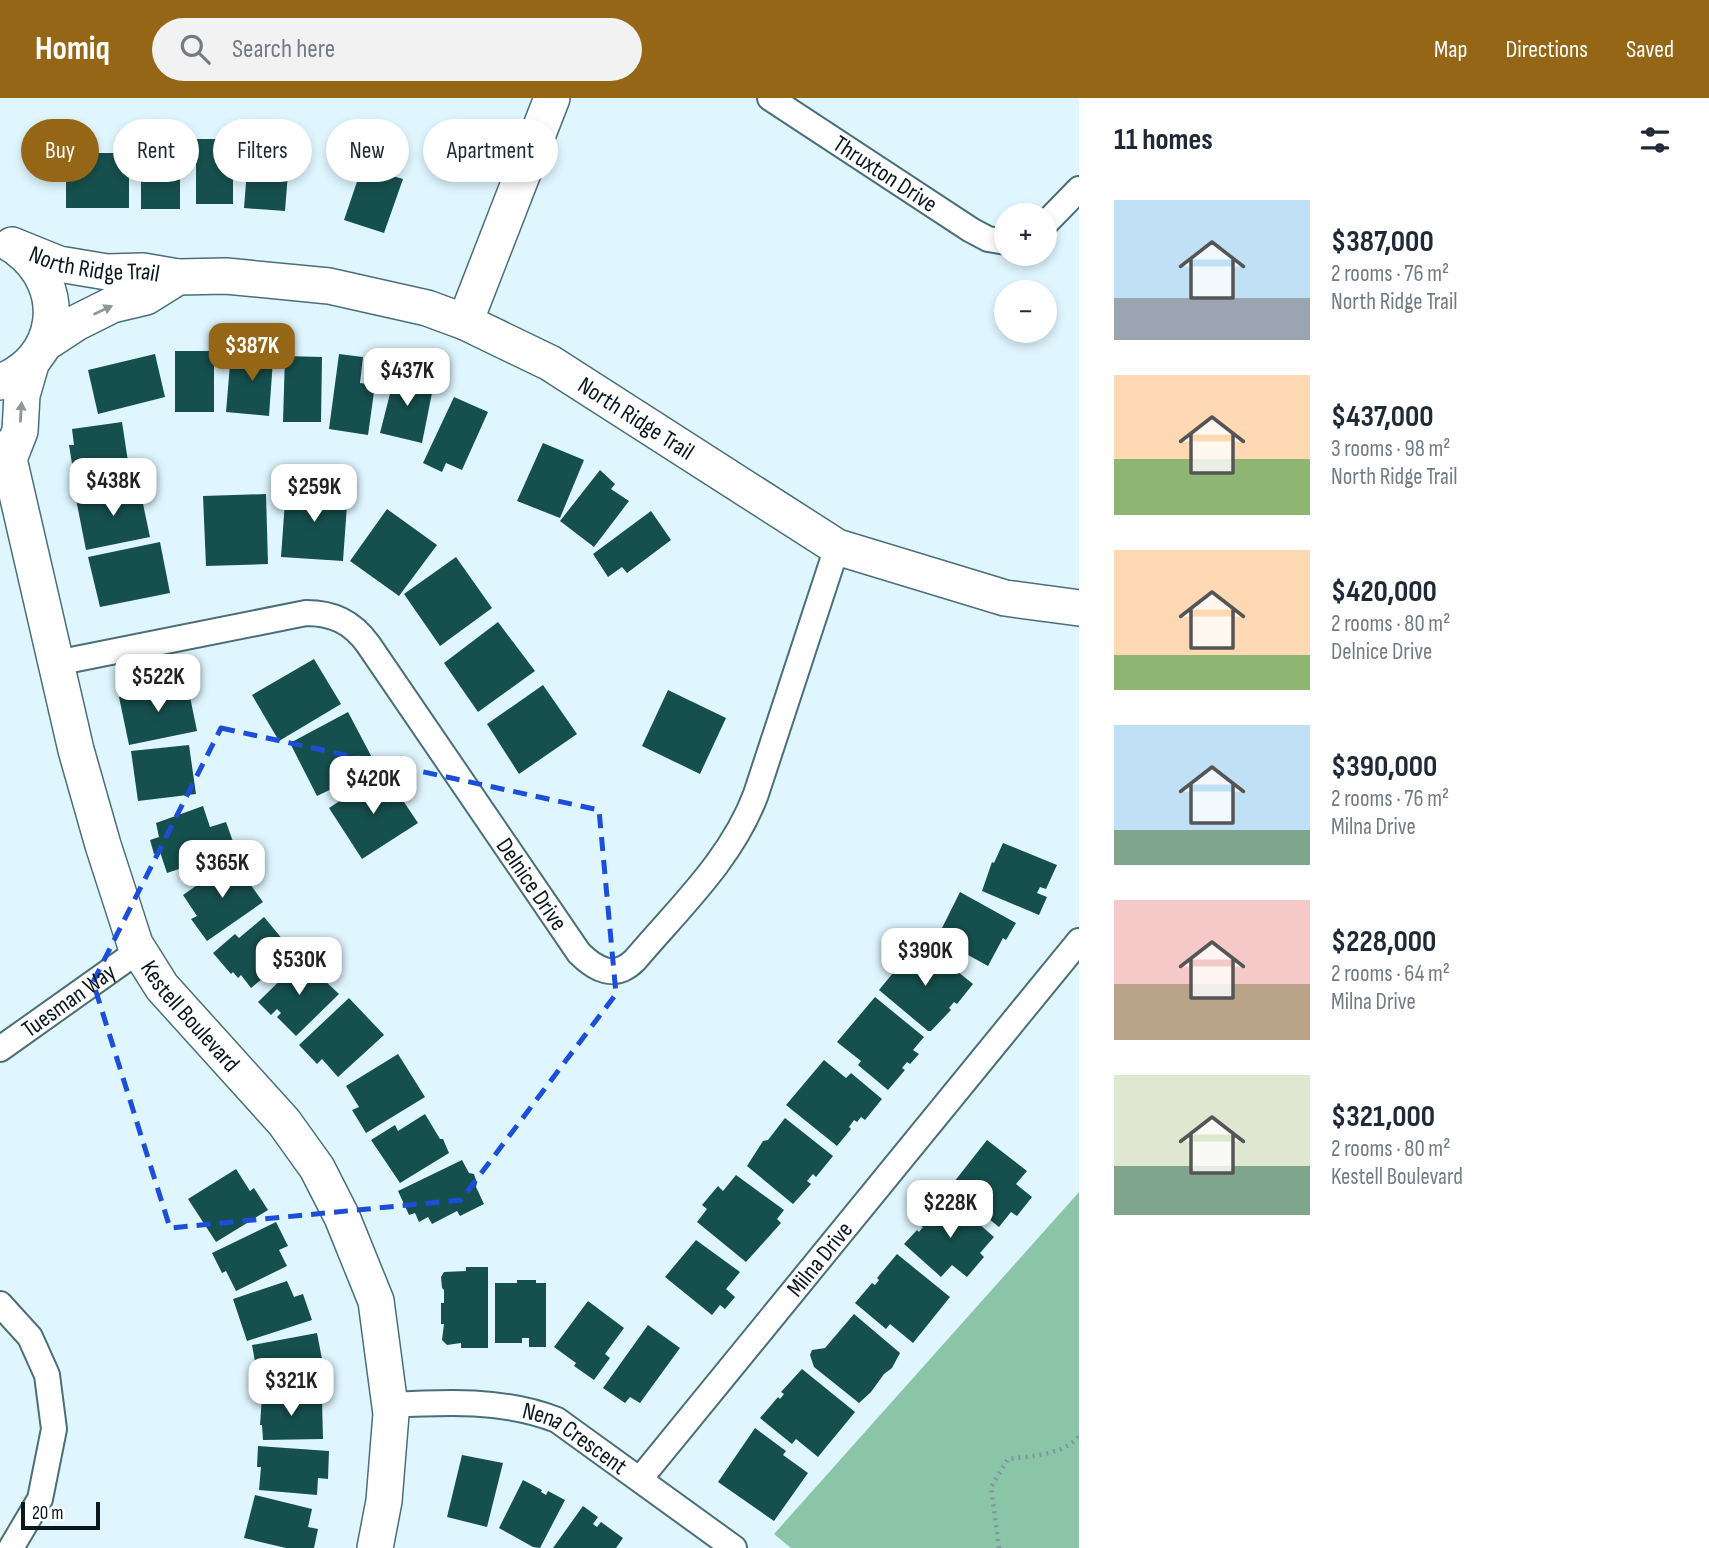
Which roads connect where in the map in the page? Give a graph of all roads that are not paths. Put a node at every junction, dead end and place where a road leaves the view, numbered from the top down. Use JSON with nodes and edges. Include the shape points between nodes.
{"nodes":[{"id":1,"x":552,"y":98,"type":"edge"},
{"id":2,"x":770,"y":98,"type":"edge"},
{"id":3,"x":1079,"y":189,"type":"edge"},
{"id":4,"x":1057,"y":212,"type":"edge"},
{"id":5,"x":5,"y":240,"type":"edge"},
{"id":6,"x":994,"y":240,"type":"edge"},
{"id":7,"x":178,"y":277,"type":"junction"},
{"id":8,"x":465,"y":321,"type":"junction"},
{"id":9,"x":38,"y":354,"type":"junction"},
{"id":10,"x":0,"y":382,"type":"edge"},
{"id":11,"x":4,"y":454,"type":"edge"},
{"id":12,"x":837,"y":547,"type":"junction"},
{"id":13,"x":1079,"y":608,"type":"edge"},
{"id":14,"x":55,"y":663,"type":"junction"},
{"id":15,"x":1079,"y":941,"type":"edge"},
{"id":16,"x":138,"y":951,"type":"junction"},
{"id":17,"x":0,"y":1049,"type":"edge"},
{"id":18,"x":0,"y":1304,"type":"edge"},
{"id":19,"x":389,"y":1405,"type":"junction"},
{"id":20,"x":640,"y":1479,"type":"junction"},
{"id":21,"x":11,"y":1548,"type":"edge"},
{"id":22,"x":375,"y":1548,"type":"edge"},
{"id":23,"x":734,"y":1548,"type":"edge"}],
"edges":[{"from":1,"to":8,"type":"street"},
{"from":2,"to":6,"type":"street","name":"Thruxton Drive","via":[[971,230]]},
{"from":3,"to":4,"type":"street"},
{"from":5,"to":7,"type":"street","name":"North Ridge Trail","via":[[59,264]]},
{"from":5,"to":9,"type":"street","name":"Kestell Boulevard","via":[[31,259],[51,300],[51,322]]},
{"from":7,"to":8,"type":"street","name":"North Ridge Trail","via":[[226,276],[329,286]]},
{"from":9,"to":7,"type":"street","name":"North Ridge Trail","one_way":true,"via":[[76,323],[112,305],[146,298]]},
{"from":8,"to":12,"type":"street","name":"North Ridge Trail","via":[[551,363]]},
{"from":9,"to":10,"type":"street","name":"North Ridge Trail","via":[[13,377]]},
{"from":11,"to":9,"type":"street","name":"Kestell Boulevard","one_way":true,"via":[[20,431],[22,395]]},
{"from":11,"to":14,"type":"street","name":"Kestell Boulevard"},
{"from":12,"to":13,"type":"street","name":"North Ridge Trail","via":[[1005,598]]},
{"from":12,"to":14,"type":"street","name":"Delnice Drive","via":[[739,832],[635,960],[616,972],[596,968],[579,953],[368,644],[346,622],[306,613]]},
{"from":14,"to":16,"type":"street","name":"Kestell Boulevard","via":[[103,845]]},
{"from":15,"to":20,"type":"street","name":"Milna Drive"},
{"from":16,"to":17,"type":"street","name":"Tuesman Way"},
{"from":16,"to":19,"type":"street","name":"Kestell Boulevard","via":[[162,987],[268,1103],[317,1168],[376,1301]]},
{"from":18,"to":21,"type":"street","via":[[30,1337],[47,1375],[54,1429],[40,1499]]},
{"from":19,"to":20,"type":"street","name":"Nena Crescent","via":[[512,1406],[534,1411],[557,1420]]},
{"from":19,"to":22,"type":"street","name":"Kestell Boulevard","via":[[384,1501]]},
{"from":20,"to":23,"type":"street","name":"Nena Crescent"}]}
